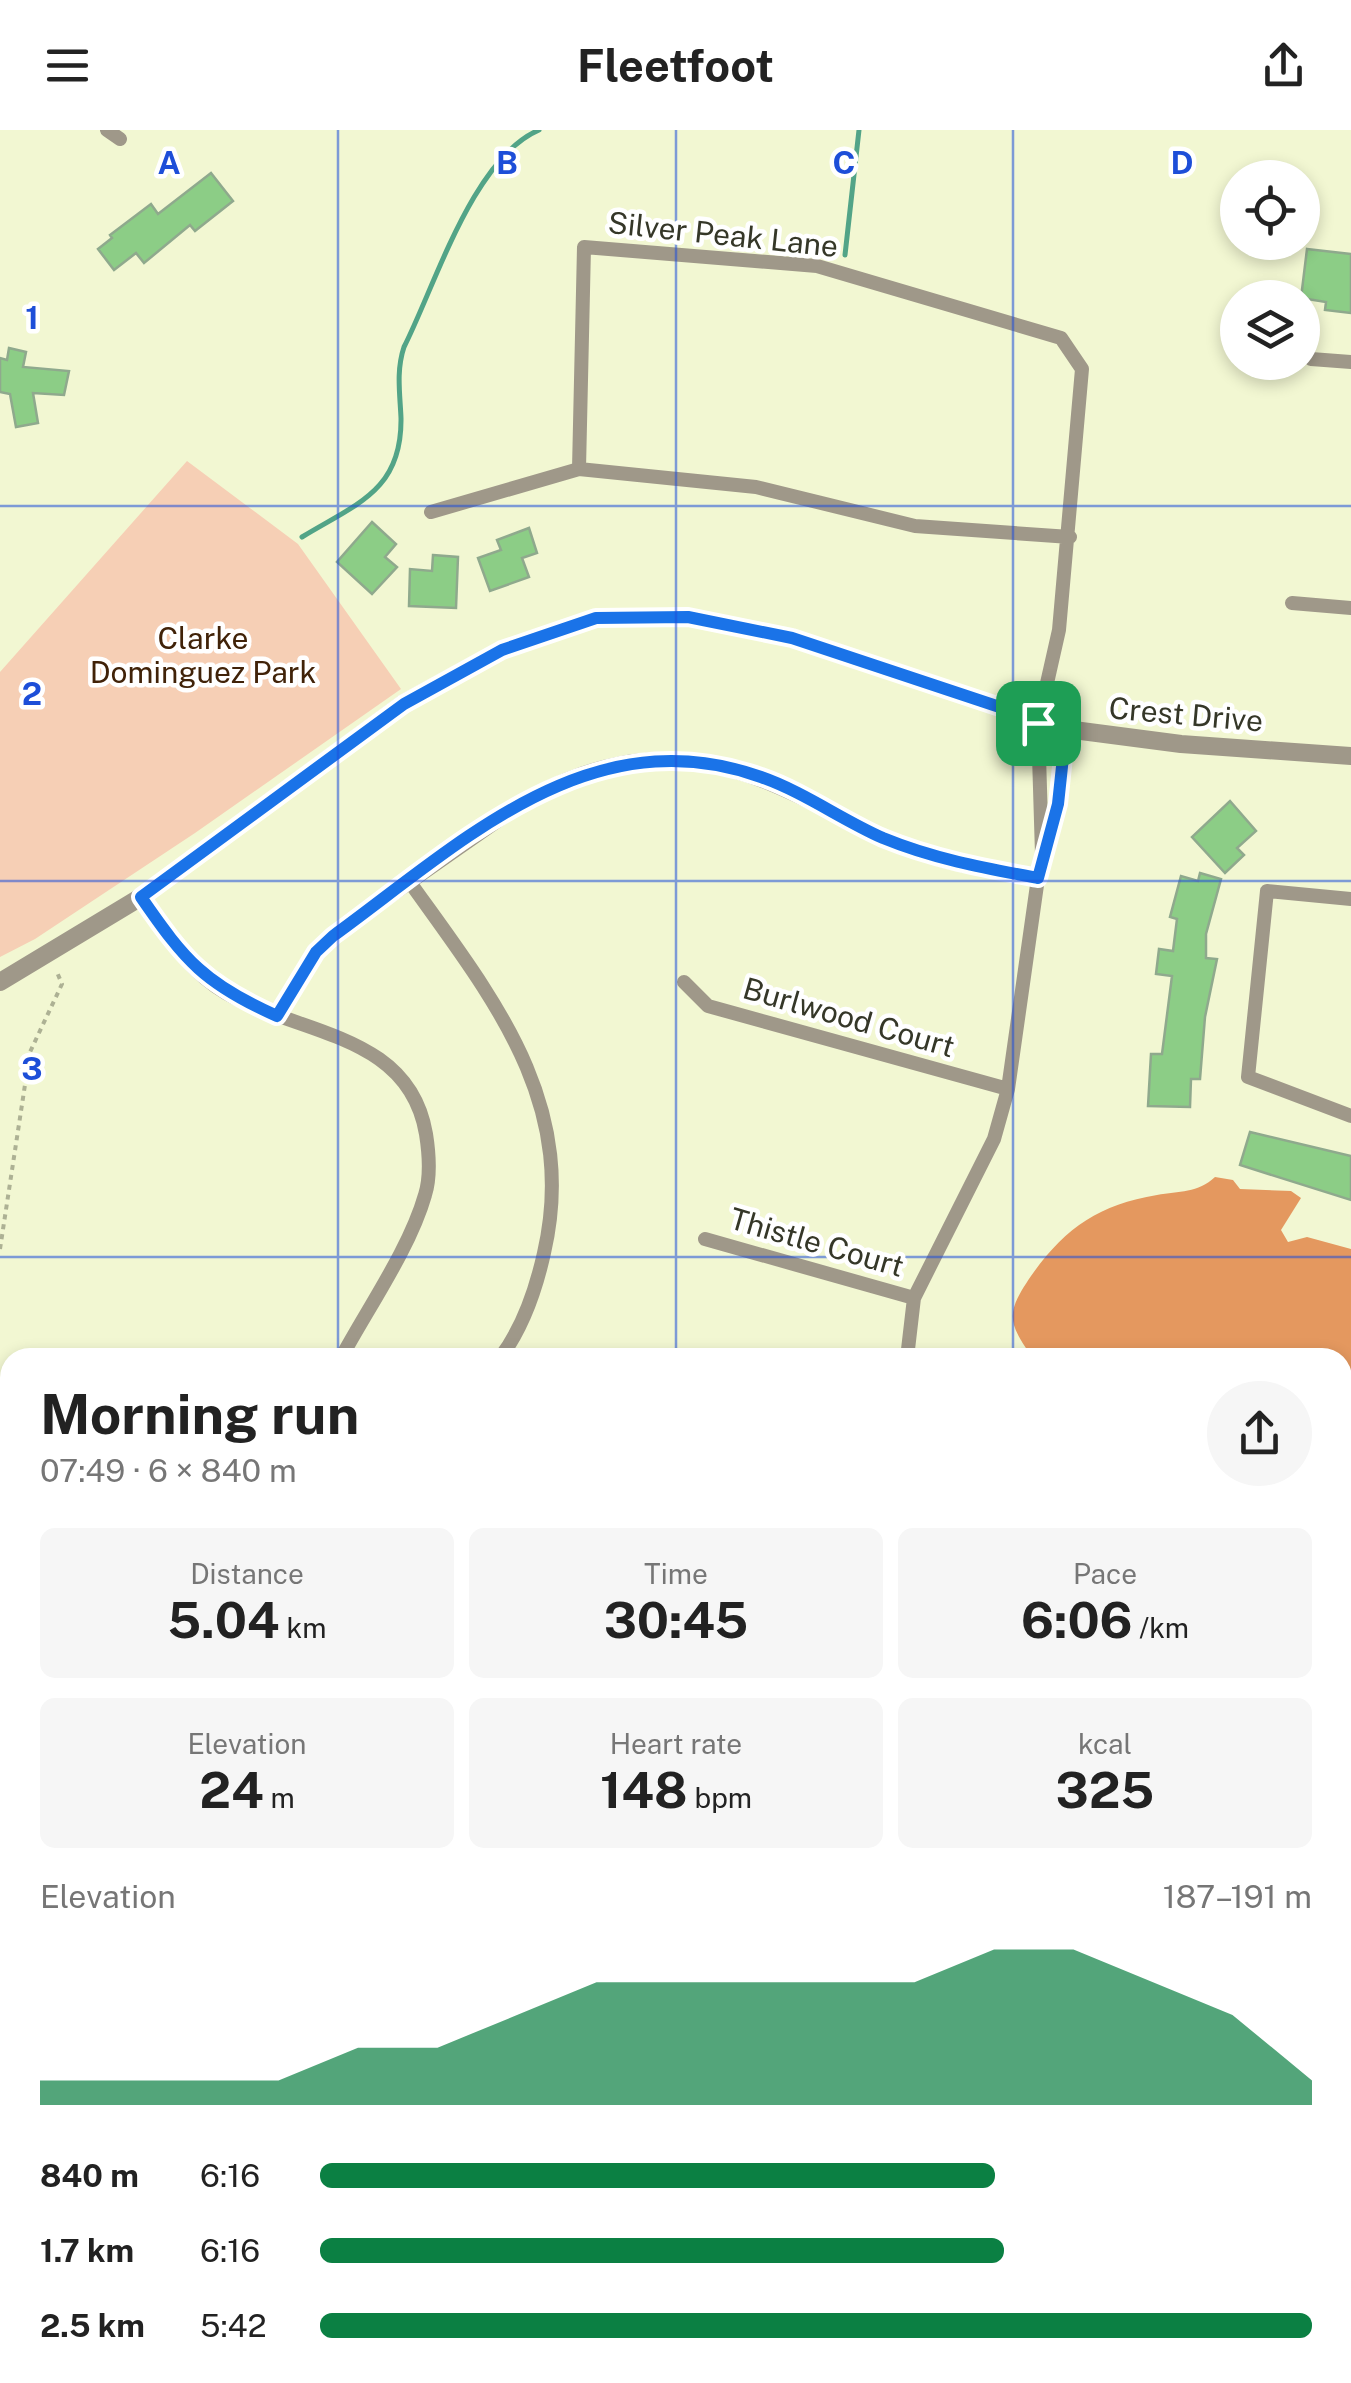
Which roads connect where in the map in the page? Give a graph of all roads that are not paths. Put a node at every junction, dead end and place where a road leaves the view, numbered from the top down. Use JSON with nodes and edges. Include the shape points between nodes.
{"nodes":[{"id":1,"x":1320,"y":360,"type":"edge"},
{"id":2,"x":1351,"y":362,"type":"edge"},
{"id":3,"x":579,"y":469,"type":"junction"},
{"id":4,"x":430,"y":512,"type":"dead end"},
{"id":5,"x":1070,"y":537,"type":"junction"},
{"id":6,"x":1292,"y":603,"type":"dead end"},
{"id":7,"x":1351,"y":608,"type":"edge"},
{"id":8,"x":1038,"y":723,"type":"junction"},
{"id":9,"x":1066,"y":729,"type":"junction"},
{"id":10,"x":1351,"y":756,"type":"edge"},
{"id":11,"x":1038,"y":801,"type":"junction"},
{"id":12,"x":1058,"y":804,"type":"junction"},
{"id":13,"x":1042,"y":854,"type":"junction"},
{"id":14,"x":1038,"y":878,"type":"junction"},
{"id":15,"x":409,"y":881,"type":"junction"},
{"id":16,"x":141,"y":897,"type":"junction"},
{"id":17,"x":1351,"y":899,"type":"edge"},
{"id":18,"x":0,"y":982,"type":"edge"},
{"id":19,"x":684,"y":982,"type":"dead end"},
{"id":20,"x":277,"y":1016,"type":"junction"},
{"id":21,"x":1008,"y":1089,"type":"junction"},
{"id":22,"x":1351,"y":1116,"type":"edge"},
{"id":23,"x":705,"y":1239,"type":"dead end"},
{"id":24,"x":914,"y":1298,"type":"junction"},
{"id":25,"x":346,"y":1348,"type":"edge"},
{"id":26,"x":505,"y":1348,"type":"edge"},
{"id":27,"x":908,"y":1348,"type":"edge"}],
"edges":[{"from":1,"to":2,"type":"street"},
{"from":3,"to":4,"type":"street"},
{"from":3,"to":5,"type":"street","via":[[756,487],[915,526]]},
{"from":3,"to":5,"type":"street","name":"Silver Peak Lane","via":[[584,247],[818,266],[1060,338],[1082,369]]},
{"from":5,"to":8,"type":"street","name":"Silver Peak Lane"},
{"from":6,"to":7,"type":"street"},
{"from":8,"to":9,"type":"street","name":"Crest Drive"},
{"from":8,"to":11,"type":"street","name":"Silver Peak Lane"},
{"from":8,"to":16,"type":"street","name":"Crest Drive","via":[[792,638],[688,617],[596,618],[502,650],[404,704]]},
{"from":9,"to":10,"type":"street","name":"Crest Drive"},
{"from":9,"to":12,"type":"street"},
{"from":11,"to":12,"type":"street"},
{"from":11,"to":13,"type":"street","name":"Silver Peak Lane"},
{"from":12,"to":13,"type":"street"},
{"from":13,"to":14,"type":"street"},
{"from":14,"to":15,"type":"street","via":[[936,859],[762,777],[708,763],[660,761],[565,779]]},
{"from":14,"to":21,"type":"street"},
{"from":15,"to":20,"type":"street","via":[[316,952]]},
{"from":15,"to":26,"type":"street","via":[[511,1028],[544,1119],[552,1180],[548,1238]]},
{"from":16,"to":18,"type":"street","name":"Crest Drive"},
{"from":16,"to":20,"type":"street","via":[[190,964],[224,992]]},
{"from":17,"to":22,"type":"street","via":[[1266,890],[1248,1077]]},
{"from":19,"to":21,"type":"street","name":"Burlwood Court","via":[[708,1006]]},
{"from":20,"to":25,"type":"street","via":[[371,1049],[403,1077],[423,1116],[426,1194]]},
{"from":21,"to":24,"type":"street","via":[[994,1138]]},
{"from":23,"to":24,"type":"street","name":"Thistle Court"},
{"from":24,"to":27,"type":"street"}]}
